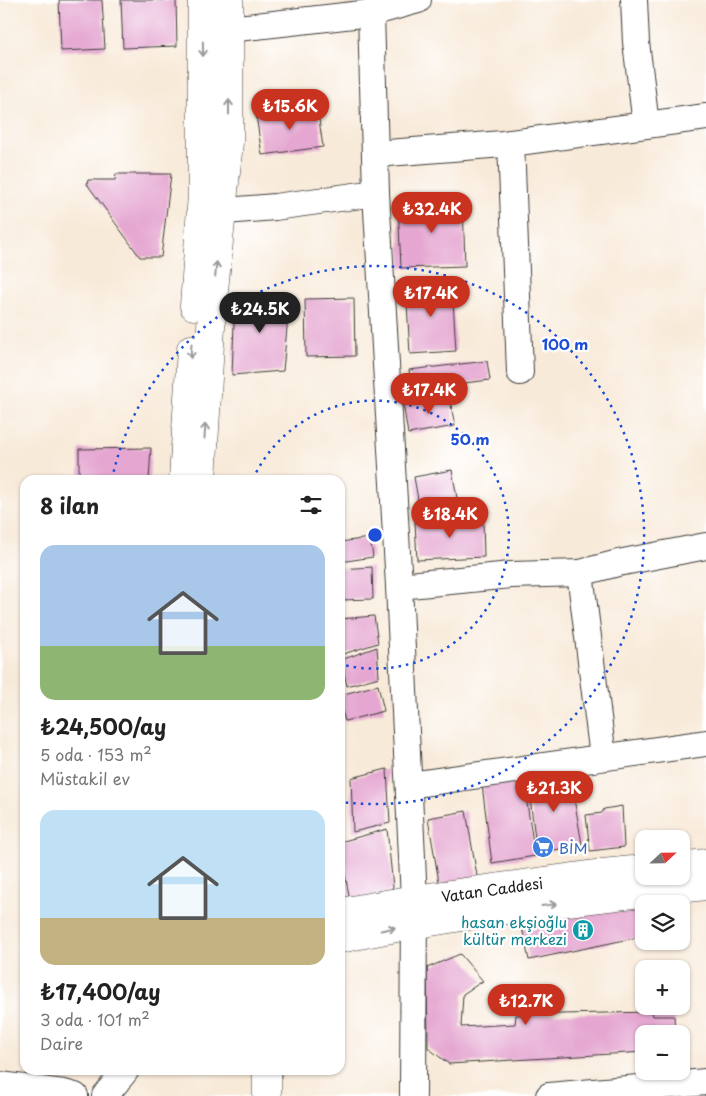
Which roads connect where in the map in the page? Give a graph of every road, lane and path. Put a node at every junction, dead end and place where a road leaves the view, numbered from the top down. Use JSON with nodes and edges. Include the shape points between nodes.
{"nodes":[{"id":1,"x":202,"y":0,"type":"edge"},
{"id":2,"x":229,"y":0,"type":"edge"},
{"id":3,"x":418,"y":0,"type":"edge"},
{"id":4,"x":634,"y":0,"type":"edge"},
{"id":5,"x":372,"y":13,"type":"junction"},
{"id":6,"x":229,"y":29,"type":"junction"},
{"id":7,"x":706,"y":117,"type":"edge"},
{"id":8,"x":646,"y":125,"type":"junction"},
{"id":9,"x":511,"y":142,"type":"junction"},
{"id":10,"x":375,"y":154,"type":"junction"},
{"id":11,"x":376,"y":193,"type":"junction"},
{"id":12,"x":211,"y":212,"type":"junction"},
{"id":13,"x":520,"y":372,"type":"dead end"},
{"id":14,"x":184,"y":475,"type":"edge"},
{"id":15,"x":202,"y":475,"type":"edge"},
{"id":16,"x":706,"y":546,"type":"edge"},
{"id":17,"x":580,"y":573,"type":"junction"},
{"id":18,"x":399,"y":586,"type":"junction"},
{"id":19,"x":706,"y":743,"type":"edge"},
{"id":20,"x":603,"y":757,"type":"junction"},
{"id":21,"x":408,"y":785,"type":"junction"},
{"id":22,"x":706,"y":864,"type":"edge"},
{"id":23,"x":690,"y":865,"type":"edge"},
{"id":24,"x":635,"y":870,"type":"edge"},
{"id":25,"x":706,"y":886,"type":"edge"},
{"id":26,"x":414,"y":911,"type":"junction"},
{"id":27,"x":345,"y":912,"type":"edge"},
{"id":28,"x":345,"y":936,"type":"edge"},
{"id":29,"x":122,"y":1075,"type":"edge"},
{"id":30,"x":252,"y":1075,"type":"edge"},
{"id":31,"x":268,"y":1075,"type":"edge"},
{"id":32,"x":0,"y":1085,"type":"edge"},
{"id":33,"x":698,"y":1087,"type":"edge"},
{"id":34,"x":75,"y":1096,"type":"edge"},
{"id":35,"x":105,"y":1096,"type":"edge"},
{"id":36,"x":252,"y":1096,"type":"edge"},
{"id":37,"x":267,"y":1096,"type":"edge"},
{"id":38,"x":413,"y":1096,"type":"edge"},
{"id":39,"x":549,"y":1096,"type":"edge"}],
"edges":[{"from":1,"to":12,"type":"main road","one_way":true},
{"from":2,"to":6,"type":"main road"},
{"from":3,"to":5,"type":"street"},
{"from":4,"to":8,"type":"street"},
{"from":5,"to":6,"type":"street"},
{"from":5,"to":10,"type":"street"},
{"from":12,"to":6,"type":"main road","one_way":true,"via":[[229,142]]},
{"from":7,"to":8,"type":"street"},
{"from":8,"to":9,"type":"street"},
{"from":9,"to":10,"type":"street"},
{"from":9,"to":13,"type":"street"},
{"from":10,"to":11,"type":"street"},
{"from":11,"to":12,"type":"street"},
{"from":11,"to":18,"type":"street"},
{"from":12,"to":14,"type":"main road","one_way":true},
{"from":15,"to":12,"type":"main road","one_way":true,"via":[[212,310]]},
{"from":16,"to":17,"type":"street"},
{"from":17,"to":18,"type":"street","via":[[511,575]]},
{"from":17,"to":20,"type":"street"},
{"from":18,"to":21,"type":"street"},
{"from":19,"to":20,"type":"street"},
{"from":20,"to":21,"type":"street"},
{"from":21,"to":26,"type":"street"},
{"from":22,"to":23,"type":"main road"},
{"from":24,"to":26,"type":"main road","name":"Vatan Caddesi","via":[[602,873]]},
{"from":26,"to":25,"type":"main road","name":"Vatan Caddesi","one_way":true},
{"from":26,"to":27,"type":"main road","name":"Vatan Caddesi"},
{"from":28,"to":26,"type":"main road","name":"Vatan Caddesi","one_way":true},
{"from":26,"to":38,"type":"street"},
{"from":29,"to":35,"type":"street"},
{"from":30,"to":36,"type":"main road"},
{"from":31,"to":37,"type":"main road"},
{"from":32,"to":34,"type":"street"},
{"from":33,"to":39,"type":"street"}]}
